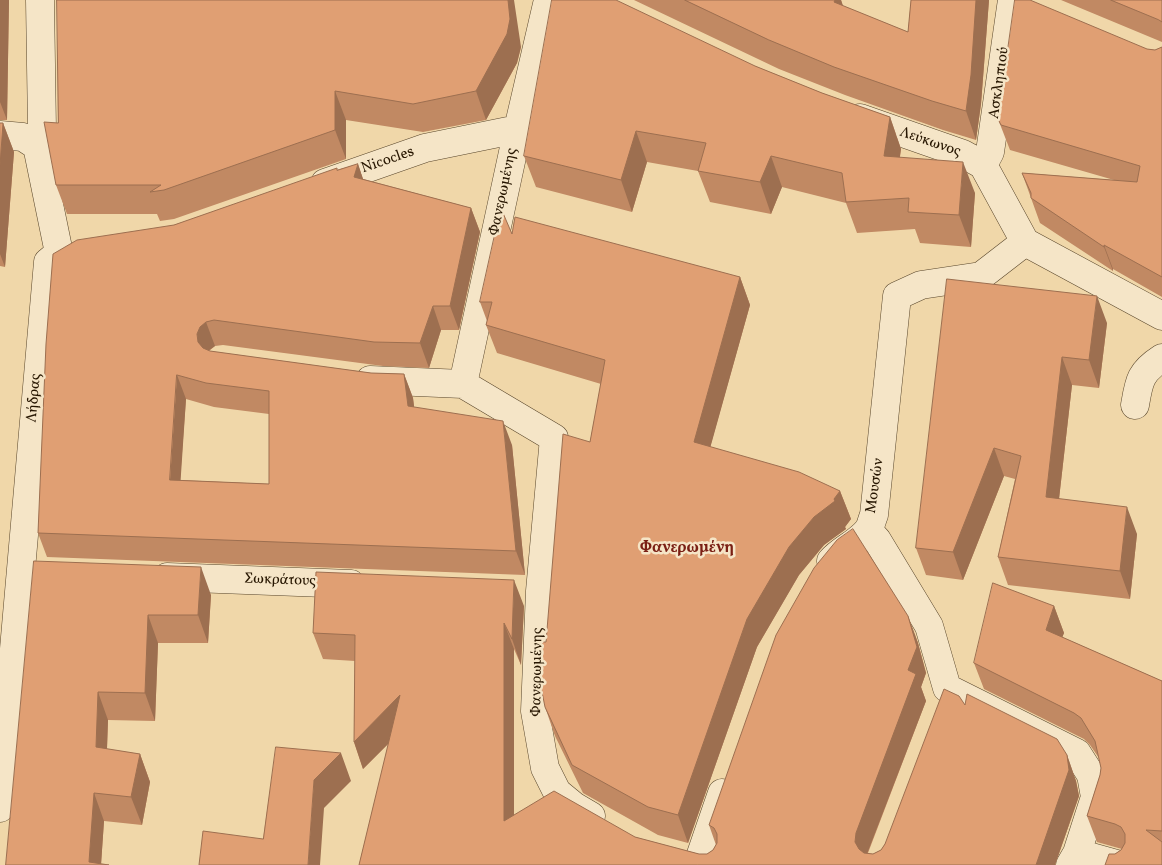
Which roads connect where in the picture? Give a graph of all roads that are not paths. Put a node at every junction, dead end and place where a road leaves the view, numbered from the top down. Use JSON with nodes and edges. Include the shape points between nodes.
{"nodes":[{"id":1,"x":40,"y":0,"type":"edge"},
{"id":2,"x":548,"y":0,"type":"edge"},
{"id":3,"x":1012,"y":0,"type":"edge"},
{"id":4,"x":839,"y":110,"type":"edge"},
{"id":5,"x":518,"y":129,"type":"junction"},
{"id":6,"x":0,"y":135,"type":"edge"},
{"id":7,"x":32,"y":142,"type":"junction"},
{"id":8,"x":983,"y":165,"type":"junction"},
{"id":9,"x":304,"y":190,"type":"edge"},
{"id":10,"x":1025,"y":242,"type":"junction"},
{"id":11,"x":86,"y":249,"type":"edge"},
{"id":12,"x":59,"y":253,"type":"junction"},
{"id":13,"x":1162,"y":316,"type":"edge"},
{"id":14,"x":1162,"y":358,"type":"edge"},
{"id":15,"x":343,"y":376,"type":"edge"},
{"id":16,"x":463,"y":384,"type":"junction"},
{"id":17,"x":1135,"y":405,"type":"dead end"},
{"id":18,"x":868,"y":530,"type":"junction"},
{"id":19,"x":139,"y":576,"type":"edge"},
{"id":20,"x":818,"y":578,"type":"edge"},
{"id":21,"x":374,"y":585,"type":"edge"},
{"id":22,"x":511,"y":590,"type":"edge"},
{"id":23,"x":540,"y":591,"type":"junction"},
{"id":24,"x":948,"y":688,"type":"junction"},
{"id":25,"x":4,"y":715,"type":"edge"},
{"id":26,"x":937,"y":716,"type":"edge"},
{"id":27,"x":731,"y":767,"type":"edge"},
{"id":28,"x":0,"y":808,"type":"edge"},
{"id":29,"x":609,"y":826,"type":"edge"},
{"id":30,"x":671,"y":854,"type":"edge"},
{"id":31,"x":1073,"y":859,"type":"edge"},
{"id":32,"x":705,"y":863,"type":"edge"},
{"id":33,"x":1120,"y":865,"type":"edge"}],
"edges":[{"from":1,"to":7,"type":"street","via":[[42,129]]},
{"from":2,"to":5,"type":"street","name":"Φανερωμένης"},
{"from":3,"to":8,"type":"street","name":"Ασκληπιού","via":[[990,152]]},
{"from":4,"to":8,"type":"street","name":"Λεύκωνος","via":[[963,154]]},
{"from":5,"to":9,"type":"street","name":"Nicocles","via":[[425,148]]},
{"from":5,"to":16,"type":"street","name":"Φανερωμένης"},
{"from":6,"to":7,"type":"street","via":[[23,137]]},
{"from":7,"to":12,"type":"street","via":[[37,146]]},
{"from":8,"to":10,"type":"street"},
{"from":10,"to":13,"type":"street"},
{"from":10,"to":18,"type":"street","name":"Μουσών","via":[[981,276],[921,285],[897,296],[874,515]]},
{"from":11,"to":12,"type":"street"},
{"from":12,"to":25,"type":"street","name":"Λήδρας","via":[[48,262],[47,357],[30,572]]},
{"from":14,"to":17,"type":"street","via":[[1139,381]]},
{"from":15,"to":16,"type":"street","via":[[382,382]]},
{"from":16,"to":23,"type":"street","name":"Φανερωμένης","via":[[554,438]]},
{"from":18,"to":20,"type":"street","name":"Μουσών","via":[[836,554]]},
{"from":18,"to":24,"type":"street","via":[[929,626]]},
{"from":19,"to":21,"type":"street","name":"Σωκράτους"},
{"from":22,"to":23,"type":"street"},
{"from":23,"to":29,"type":"street","name":"Φανερωμένης","via":[[535,711],[545,768],[557,792]]},
{"from":24,"to":26,"type":"street"},
{"from":24,"to":31,"type":"street","via":[[1076,754],[1091,775],[1095,797]]},
{"from":25,"to":28,"type":"street","name":"Λήδρας"},
{"from":27,"to":32,"type":"street"},
{"from":30,"to":32,"type":"street"},
{"from":31,"to":33,"type":"street"}]}
